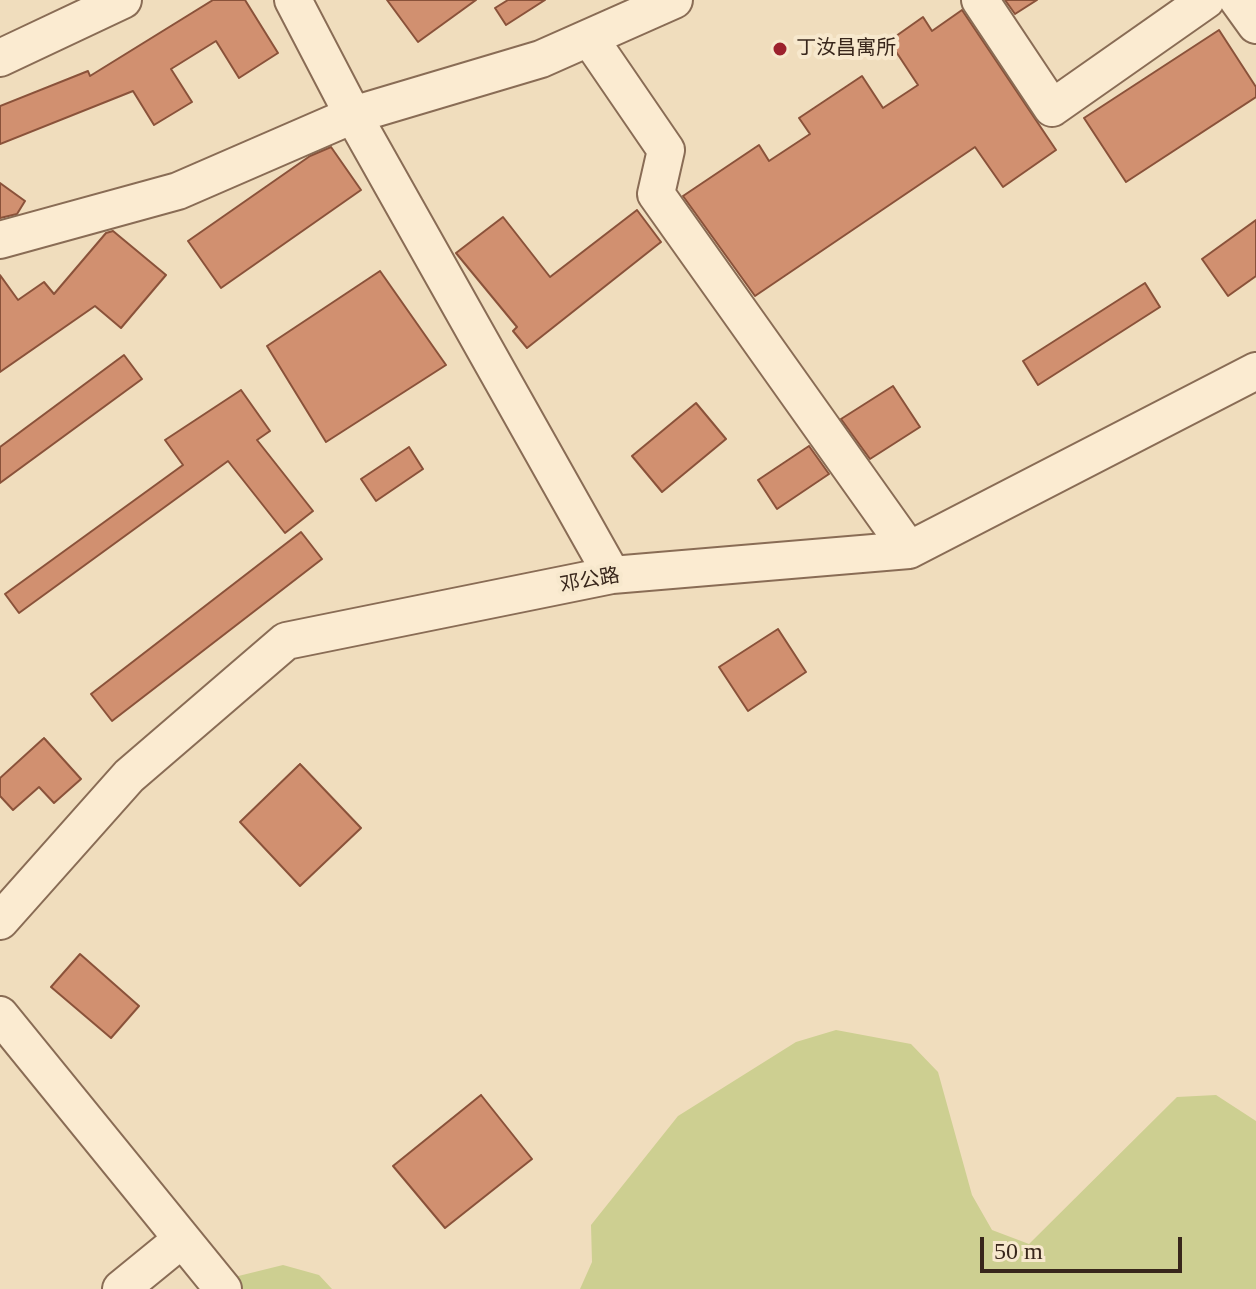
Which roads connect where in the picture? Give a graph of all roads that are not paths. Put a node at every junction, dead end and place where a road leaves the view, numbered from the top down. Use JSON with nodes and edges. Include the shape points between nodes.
{"nodes":[{"id":1,"x":123,"y":0,"type":"edge"},
{"id":2,"x":293,"y":0,"type":"edge"},
{"id":3,"x":674,"y":0,"type":"edge"},
{"id":4,"x":980,"y":0,"type":"edge"},
{"id":5,"x":1206,"y":0,"type":"edge"},
{"id":6,"x":1238,"y":0,"type":"edge"},
{"id":7,"x":1256,"y":25,"type":"edge"},
{"id":8,"x":590,"y":39,"type":"junction"},
{"id":9,"x":0,"y":58,"type":"edge"},
{"id":10,"x":353,"y":115,"type":"junction"},
{"id":11,"x":0,"y":240,"type":"edge"},
{"id":12,"x":1256,"y":371,"type":"edge"},
{"id":13,"x":909,"y":550,"type":"junction"},
{"id":14,"x":612,"y":575,"type":"junction"},
{"id":15,"x":0,"y":921,"type":"edge"},
{"id":16,"x":0,"y":1015,"type":"edge"},
{"id":17,"x":181,"y":1240,"type":"junction"},
{"id":18,"x":121,"y":1289,"type":"edge"},
{"id":19,"x":223,"y":1289,"type":"edge"}],
"edges":[{"from":1,"to":9,"type":"street"},
{"from":2,"to":10,"type":"street"},
{"from":3,"to":8,"type":"street"},
{"from":4,"to":5,"type":"street","via":[[1052,108]]},
{"from":6,"to":7,"type":"street"},
{"from":8,"to":10,"type":"street","via":[[541,59]]},
{"from":8,"to":13,"type":"street","via":[[666,150],[656,194]]},
{"from":10,"to":11,"type":"street","via":[[178,191]]},
{"from":10,"to":14,"type":"street"},
{"from":12,"to":13,"type":"street","name":"邓公路"},
{"from":13,"to":14,"type":"street","name":"邓公路"},
{"from":14,"to":15,"type":"street","name":"邓公路","via":[[286,641],[129,776]]},
{"from":16,"to":17,"type":"street"},
{"from":17,"to":18,"type":"street"},
{"from":17,"to":19,"type":"street"}]}
